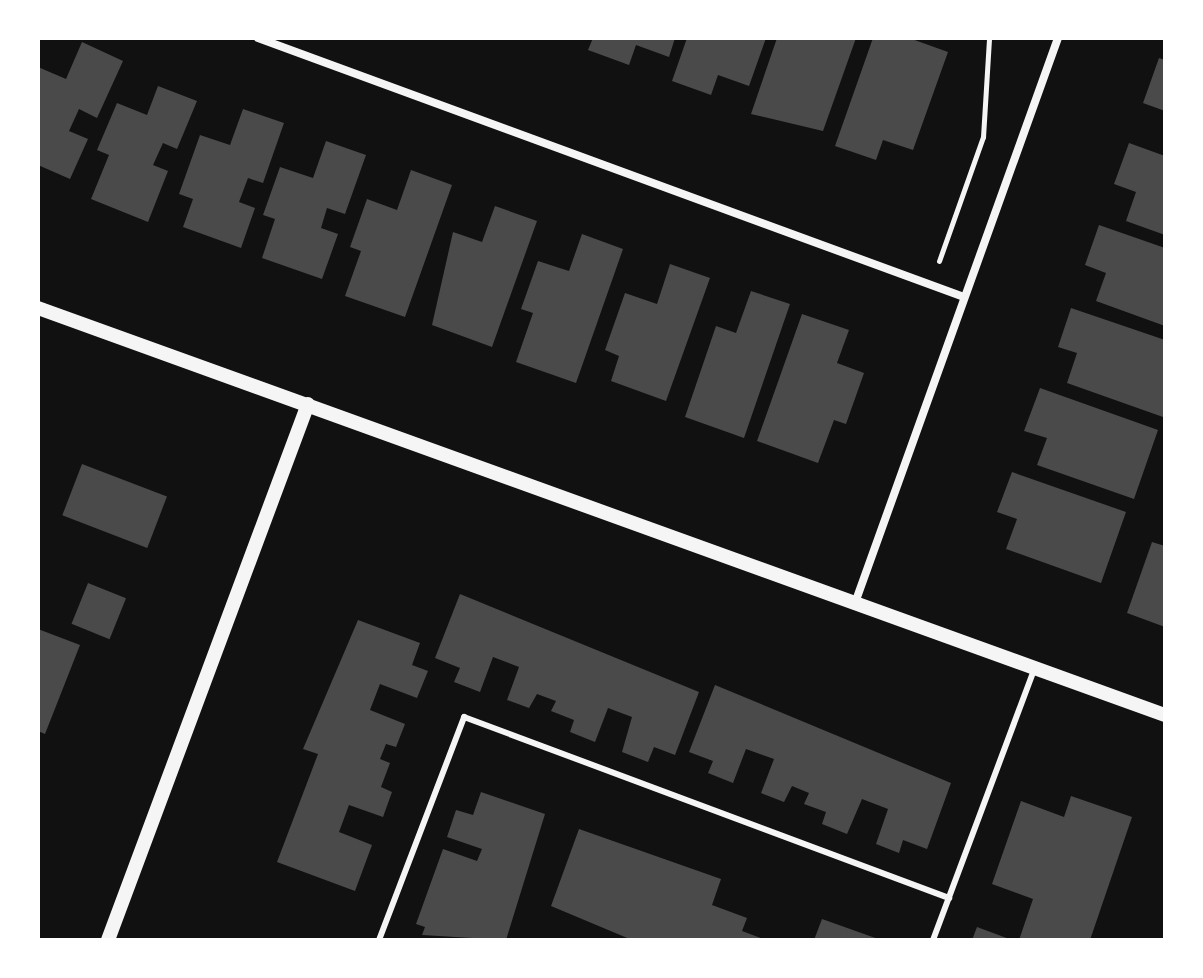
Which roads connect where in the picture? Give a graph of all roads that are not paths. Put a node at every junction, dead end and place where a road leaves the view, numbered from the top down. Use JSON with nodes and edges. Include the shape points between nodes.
{"nodes":[{"id":1,"x":258,"y":38,"type":"edge"},
{"id":2,"x":1058,"y":38,"type":"edge"},
{"id":3,"x":964,"y":297,"type":"junction"},
{"id":4,"x":38,"y":308,"type":"edge"},
{"id":5,"x":308,"y":404,"type":"junction"},
{"id":6,"x":855,"y":603,"type":"junction"},
{"id":7,"x":1036,"y":667,"type":"junction"},
{"id":8,"x":1165,"y":715,"type":"edge"},
{"id":9,"x":949,"y":898,"type":"junction"},
{"id":10,"x":108,"y":940,"type":"edge"},
{"id":11,"x":379,"y":940,"type":"edge"},
{"id":12,"x":933,"y":940,"type":"edge"}],
"edges":[{"from":1,"to":3,"type":"street"},
{"from":2,"to":3,"type":"street"},
{"from":3,"to":6,"type":"street"},
{"from":4,"to":5,"type":"street"},
{"from":5,"to":6,"type":"street"},
{"from":5,"to":10,"type":"street"},
{"from":6,"to":7,"type":"street"},
{"from":7,"to":8,"type":"street"},
{"from":7,"to":9,"type":"lane"},
{"from":9,"to":11,"type":"lane","via":[[464,717]]},
{"from":9,"to":12,"type":"lane"}]}
